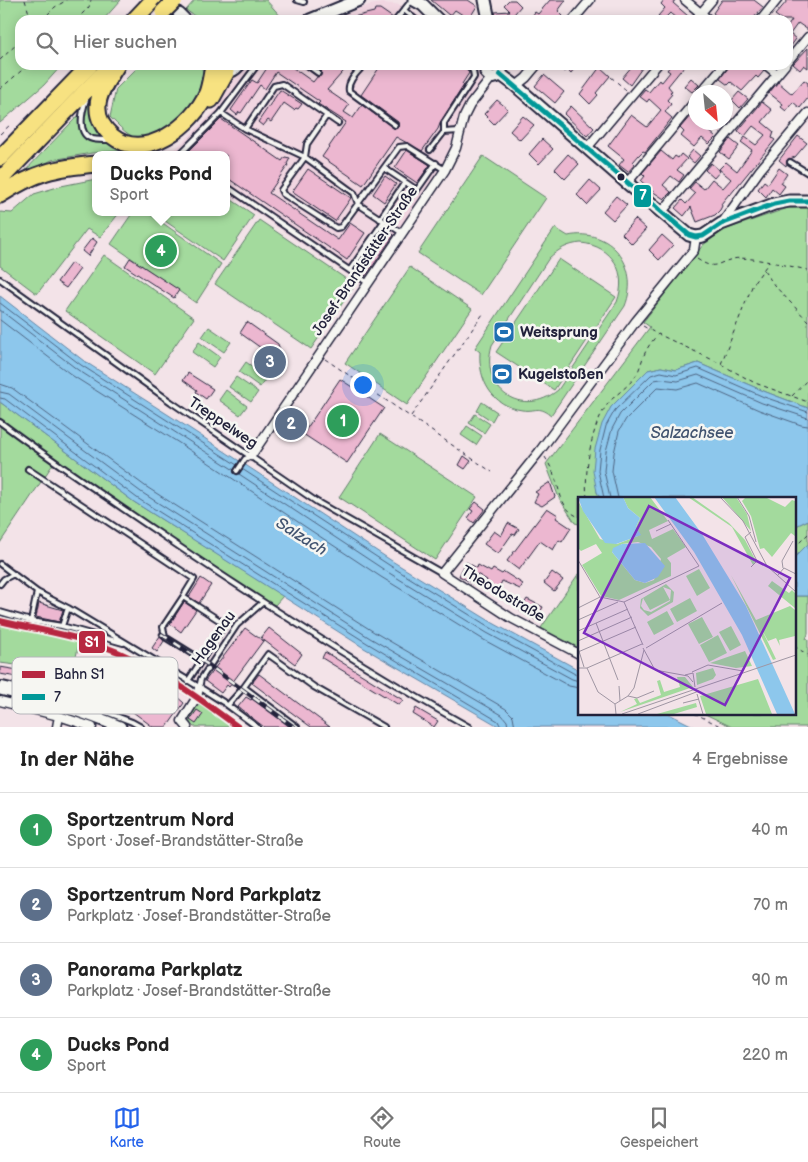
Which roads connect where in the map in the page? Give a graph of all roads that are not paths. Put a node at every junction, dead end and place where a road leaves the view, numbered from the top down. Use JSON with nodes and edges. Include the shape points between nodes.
{"nodes":[{"id":1,"x":297,"y":0,"type":"edge"},
{"id":2,"x":359,"y":0,"type":"edge"},
{"id":3,"x":413,"y":0,"type":"edge"},
{"id":4,"x":485,"y":0,"type":"edge"},
{"id":5,"x":590,"y":0,"type":"edge"},
{"id":6,"x":685,"y":0,"type":"edge"},
{"id":7,"x":712,"y":0,"type":"edge"},
{"id":8,"x":777,"y":0,"type":"edge"},
{"id":9,"x":151,"y":2,"type":"edge"},
{"id":10,"x":304,"y":2,"type":"dead end"},
{"id":11,"x":404,"y":10,"type":"junction"},
{"id":12,"x":180,"y":11,"type":"edge"},
{"id":13,"x":139,"y":15,"type":"edge"},
{"id":14,"x":164,"y":15,"type":"edge"},
{"id":15,"x":322,"y":15,"type":"edge"},
{"id":16,"x":400,"y":15,"type":"edge"},
{"id":17,"x":410,"y":15,"type":"edge"},
{"id":18,"x":433,"y":15,"type":"edge"},
{"id":19,"x":488,"y":15,"type":"edge"},
{"id":20,"x":577,"y":15,"type":"edge"},
{"id":21,"x":696,"y":15,"type":"edge"},
{"id":22,"x":700,"y":15,"type":"edge"},
{"id":23,"x":765,"y":15,"type":"edge"},
{"id":24,"x":808,"y":37,"type":"edge"},
{"id":25,"x":793,"y":55,"type":"edge"},
{"id":26,"x":85,"y":70,"type":"edge"},
{"id":27,"x":107,"y":70,"type":"edge"},
{"id":28,"x":114,"y":70,"type":"edge"},
{"id":29,"x":220,"y":70,"type":"edge"},
{"id":30,"x":221,"y":70,"type":"edge"},
{"id":31,"x":253,"y":70,"type":"edge"},
{"id":32,"x":315,"y":70,"type":"edge"},
{"id":33,"x":360,"y":70,"type":"edge"},
{"id":34,"x":472,"y":70,"type":"edge"},
{"id":35,"x":490,"y":70,"type":"edge"},
{"id":36,"x":492,"y":70,"type":"edge"},
{"id":37,"x":533,"y":70,"type":"edge"},
{"id":38,"x":653,"y":70,"type":"edge"},
{"id":39,"x":720,"y":70,"type":"edge"},
{"id":40,"x":772,"y":70,"type":"edge"},
{"id":41,"x":781,"y":70,"type":"edge"},
{"id":42,"x":318,"y":72,"type":"dead end"},
{"id":43,"x":777,"y":74,"type":"junction"},
{"id":44,"x":707,"y":85,"type":"edge"},
{"id":45,"x":516,"y":86,"type":"junction"},
{"id":46,"x":89,"y":88,"type":"junction"},
{"id":47,"x":688,"y":110,"type":"edge"},
{"id":48,"x":808,"y":112,"type":"edge"},
{"id":49,"x":221,"y":113,"type":"junction"},
{"id":50,"x":327,"y":115,"type":"junction"},
{"id":51,"x":338,"y":123,"type":"dead end"},
{"id":52,"x":395,"y":124,"type":"dead end"},
{"id":53,"x":245,"y":129,"type":"junction"},
{"id":54,"x":459,"y":131,"type":"junction"},
{"id":55,"x":444,"y":132,"type":"junction"},
{"id":56,"x":119,"y":141,"type":"junction"},
{"id":57,"x":587,"y":148,"type":"junction"},
{"id":58,"x":430,"y":150,"type":"dead end"},
{"id":59,"x":153,"y":151,"type":"edge"},
{"id":60,"x":183,"y":151,"type":"edge"},
{"id":61,"x":305,"y":157,"type":"junction"},
{"id":62,"x":0,"y":158,"type":"edge"},
{"id":63,"x":790,"y":162,"type":"dead end"},
{"id":64,"x":436,"y":163,"type":"junction"},
{"id":65,"x":92,"y":164,"type":"edge"},
{"id":66,"x":384,"y":168,"type":"junction"},
{"id":67,"x":445,"y":170,"type":"junction"},
{"id":68,"x":808,"y":173,"type":"edge"},
{"id":69,"x":0,"y":180,"type":"edge"},
{"id":70,"x":405,"y":182,"type":"junction"},
{"id":71,"x":627,"y":184,"type":"junction"},
{"id":72,"x":230,"y":189,"type":"edge"},
{"id":73,"x":0,"y":195,"type":"edge"},
{"id":74,"x":808,"y":201,"type":"edge"},
{"id":75,"x":358,"y":204,"type":"junction"},
{"id":76,"x":662,"y":213,"type":"junction"},
{"id":77,"x":382,"y":220,"type":"junction"},
{"id":78,"x":721,"y":224,"type":"junction"},
{"id":79,"x":402,"y":233,"type":"junction"},
{"id":80,"x":696,"y":238,"type":"junction"},
{"id":81,"x":350,"y":270,"type":"junction"},
{"id":82,"x":0,"y":279,"type":"edge"},
{"id":83,"x":368,"y":282,"type":"junction"},
{"id":84,"x":0,"y":422,"type":"edge"},
{"id":85,"x":251,"y":456,"type":"junction"},
{"id":86,"x":28,"y":469,"type":"dead end"},
{"id":87,"x":237,"y":471,"type":"dead end"},
{"id":88,"x":0,"y":564,"type":"edge"},
{"id":89,"x":442,"y":573,"type":"junction"},
{"id":90,"x":14,"y":574,"type":"junction"},
{"id":91,"x":0,"y":584,"type":"edge"},
{"id":92,"x":37,"y":592,"type":"junction"},
{"id":93,"x":183,"y":596,"type":"junction"},
{"id":94,"x":262,"y":603,"type":"junction"},
{"id":95,"x":68,"y":608,"type":"junction"},
{"id":96,"x":0,"y":612,"type":"edge"},
{"id":97,"x":31,"y":621,"type":"junction"},
{"id":98,"x":62,"y":626,"type":"junction"},
{"id":99,"x":128,"y":644,"type":"junction"},
{"id":100,"x":578,"y":653,"type":"edge"},
{"id":101,"x":149,"y":657,"type":"edge"},
{"id":102,"x":202,"y":660,"type":"junction"},
{"id":103,"x":178,"y":675,"type":"edge"},
{"id":104,"x":188,"y":681,"type":"junction"},
{"id":105,"x":244,"y":687,"type":"junction"},
{"id":106,"x":199,"y":688,"type":"junction"},
{"id":107,"x":228,"y":705,"type":"junction"},
{"id":108,"x":51,"y":714,"type":"edge"},
{"id":109,"x":89,"y":714,"type":"edge"},
{"id":110,"x":111,"y":714,"type":"edge"},
{"id":111,"x":59,"y":716,"type":"junction"},
{"id":112,"x":183,"y":725,"type":"edge"},
{"id":113,"x":58,"y":726,"type":"edge"},
{"id":114,"x":92,"y":727,"type":"edge"},
{"id":115,"x":120,"y":727,"type":"edge"},
{"id":116,"x":140,"y":727,"type":"edge"},
{"id":117,"x":256,"y":727,"type":"edge"},
{"id":118,"x":296,"y":727,"type":"edge"},
{"id":119,"x":384,"y":727,"type":"edge"},
{"id":120,"x":469,"y":727,"type":"edge"}],
"edges":[{"from":1,"to":10,"type":"lane"},
{"from":2,"to":15,"type":"street"},
{"from":3,"to":11,"type":"lane"},
{"from":3,"to":18,"type":"street"},
{"from":4,"to":19,"type":"street"},
{"from":5,"to":20,"type":"street"},
{"from":6,"to":21,"type":"street"},
{"from":7,"to":22,"type":"street"},
{"from":8,"to":23,"type":"street"},
{"from":9,"to":13,"type":"highway"},
{"from":11,"to":16,"type":"lane"},
{"from":11,"to":17,"type":"lane"},
{"from":12,"to":14,"type":"highway","bridge":true},
{"from":24,"to":25,"type":"street"},
{"from":26,"to":62,"type":"highway"},
{"from":27,"to":46,"type":"highway"},
{"from":28,"to":56,"type":"highway","via":[[98,106],[104,127]]},
{"from":29,"to":56,"type":"highway","via":[[204,99],[171,134],[142,146],[129,146]]},
{"from":30,"to":59,"type":"highway","via":[[210,102],[198,118],[168,144]]},
{"from":31,"to":49,"type":"lane"},
{"from":32,"to":42,"type":"lane"},
{"from":33,"to":52,"type":"lane","via":[[350,81],[349,91]]},
{"from":34,"to":55,"type":"lane","via":[[474,77],[444,123]]},
{"from":35,"to":54,"type":"street","name":"Josef-Brandstätter-Straße"},
{"from":36,"to":45,"type":"street"},
{"from":37,"to":45,"type":"street"},
{"from":38,"to":57,"type":"street"},
{"from":39,"to":44,"type":"street"},
{"from":40,"to":43,"type":"street"},
{"from":41,"to":43,"type":"street"},
{"from":43,"to":76,"type":"street"},
{"from":45,"to":57,"type":"street"},
{"from":46,"to":56,"type":"lane","via":[[82,117],[84,131],[93,139]]},
{"from":46,"to":69,"type":"highway"},
{"from":47,"to":71,"type":"street"},
{"from":48,"to":78,"type":"street"},
{"from":49,"to":53,"type":"lane"},
{"from":49,"to":60,"type":"lane"},
{"from":50,"to":51,"type":"lane"},
{"from":50,"to":53,"type":"lane","via":[[282,84],[274,86]]},
{"from":50,"to":61,"type":"lane","via":[[307,144]]},
{"from":53,"to":61,"type":"lane"},
{"from":54,"to":55,"type":"lane"},
{"from":54,"to":67,"type":"street","name":"Josef-Brandstätter-Straße","via":[[454,153]]},
{"from":55,"to":58,"type":"lane"},
{"from":57,"to":71,"type":"street"},
{"from":61,"to":75,"type":"lane","via":[[354,193]]},
{"from":61,"to":75,"type":"lane","via":[[281,190],[283,194],[336,228],[341,227]]},
{"from":63,"to":68,"type":"lane"},
{"from":64,"to":66,"type":"lane","via":[[407,146],[399,147]]},
{"from":64,"to":67,"type":"lane"},
{"from":64,"to":70,"type":"lane","via":[[417,190]]},
{"from":65,"to":73,"type":"highway","via":[[41,173]]},
{"from":66,"to":70,"type":"lane"},
{"from":66,"to":75,"type":"lane"},
{"from":67,"to":79,"type":"street","name":"Josef-Brandstätter-Straße"},
{"from":70,"to":77,"type":"lane"},
{"from":71,"to":76,"type":"street"},
{"from":72,"to":81,"type":"lane"},
{"from":74,"to":78,"type":"street","via":[[774,204]]},
{"from":75,"to":77,"type":"lane"},
{"from":76,"to":80,"type":"street"},
{"from":77,"to":79,"type":"lane"},
{"from":77,"to":81,"type":"lane"},
{"from":78,"to":80,"type":"street"},
{"from":79,"to":83,"type":"street","name":"Josef-Brandstätter-Straße"},
{"from":80,"to":89,"type":"street","name":"Theodostraße","via":[[694,250]]},
{"from":81,"to":83,"type":"lane"},
{"from":82,"to":85,"type":"lane","name":"Treppelweg"},
{"from":83,"to":85,"type":"street","name":"Josef-Brandstätter-Straße"},
{"from":84,"to":94,"type":"lane","via":[[107,499]]},
{"from":85,"to":87,"type":"lane"},
{"from":85,"to":89,"type":"lane","name":"Treppelweg","via":[[317,502]]},
{"from":86,"to":93,"type":"lane","via":[[194,579]]},
{"from":88,"to":90,"type":"lane"},
{"from":89,"to":100,"type":"street","name":"Theodostraße","via":[[511,618]]},
{"from":90,"to":91,"type":"lane"},
{"from":90,"to":92,"type":"lane"},
{"from":92,"to":95,"type":"lane"},
{"from":92,"to":97,"type":"lane"},
{"from":93,"to":102,"type":"lane","via":[[163,627],[166,636]]},
{"from":93,"to":102,"type":"lane","via":[[225,624]]},
{"from":94,"to":106,"type":"lane","name":"Hagenau","via":[[237,625],[201,678]]},
{"from":94,"to":120,"type":"lane"},
{"from":95,"to":98,"type":"lane"},
{"from":95,"to":99,"type":"lane"},
{"from":96,"to":97,"type":"lane"},
{"from":97,"to":98,"type":"lane"},
{"from":98,"to":99,"type":"lane"},
{"from":99,"to":101,"type":"lane"},
{"from":102,"to":104,"type":"lane"},
{"from":103,"to":104,"type":"lane"},
{"from":104,"to":106,"type":"lane"},
{"from":105,"to":107,"type":"lane"},
{"from":105,"to":118,"type":"lane"},
{"from":105,"to":119,"type":"lane","via":[[268,654],[314,687]]},
{"from":106,"to":107,"type":"lane"},
{"from":106,"to":112,"type":"street","name":"Hagenau","via":[[198,697]]},
{"from":107,"to":117,"type":"lane"},
{"from":108,"to":111,"type":"street"},
{"from":109,"to":115,"type":"street"},
{"from":110,"to":116,"type":"lane"},
{"from":111,"to":113,"type":"street"},
{"from":111,"to":114,"type":"street"}]}
